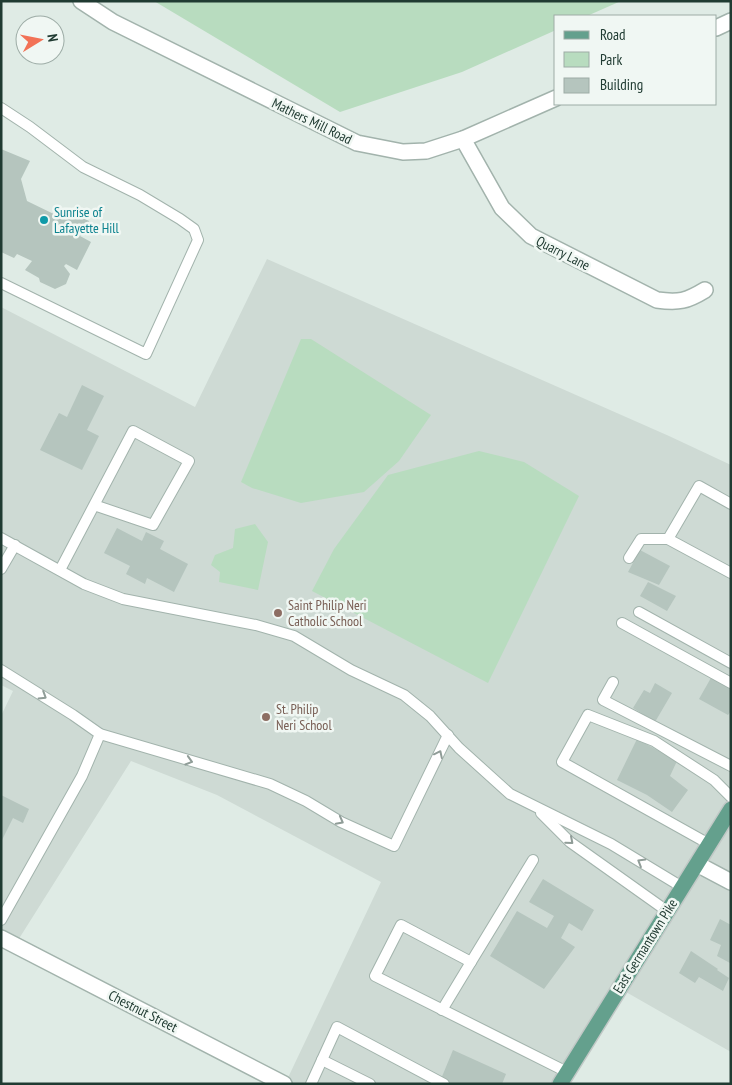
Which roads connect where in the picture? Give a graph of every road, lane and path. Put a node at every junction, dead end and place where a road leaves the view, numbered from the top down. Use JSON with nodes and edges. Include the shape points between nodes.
{"nodes":[{"id":1,"x":81,"y":1,"type":"edge"},
{"id":2,"x":731,"y":21,"type":"edge"},
{"id":3,"x":717,"y":28,"type":"edge"},
{"id":4,"x":554,"y":99,"type":"edge"},
{"id":5,"x":1,"y":108,"type":"edge"},
{"id":6,"x":463,"y":139,"type":"junction"},
{"id":7,"x":1,"y":283,"type":"edge"},
{"id":8,"x":705,"y":290,"type":"dead end"},
{"id":9,"x":731,"y":504,"type":"edge"},
{"id":10,"x":94,"y":505,"type":"junction"},
{"id":11,"x":1,"y":538,"type":"edge"},
{"id":12,"x":668,"y":539,"type":"junction"},
{"id":13,"x":15,"y":545,"type":"junction"},
{"id":14,"x":629,"y":558,"type":"dead end"},
{"id":15,"x":1,"y":569,"type":"edge"},
{"id":16,"x":60,"y":570,"type":"junction"},
{"id":17,"x":731,"y":573,"type":"edge"},
{"id":18,"x":639,"y":612,"type":"dead end"},
{"id":19,"x":622,"y":623,"type":"dead end"},
{"id":20,"x":731,"y":663,"type":"edge"},
{"id":21,"x":1,"y":670,"type":"edge"},
{"id":22,"x":613,"y":682,"type":"dead end"},
{"id":23,"x":731,"y":683,"type":"edge"},
{"id":24,"x":100,"y":734,"type":"junction"},
{"id":25,"x":448,"y":736,"type":"junction"},
{"id":26,"x":731,"y":766,"type":"edge"},
{"id":27,"x":731,"y":797,"type":"edge"},
{"id":28,"x":535,"y":807,"type":"junction"},
{"id":29,"x":731,"y":809,"type":"edge"},
{"id":30,"x":709,"y":844,"type":"junction"},
{"id":31,"x":533,"y":860,"type":"dead end"},
{"id":32,"x":697,"y":864,"type":"junction"},
{"id":33,"x":731,"y":882,"type":"edge"},
{"id":34,"x":682,"y":887,"type":"junction"},
{"id":35,"x":666,"y":911,"type":"junction"},
{"id":36,"x":1,"y":920,"type":"edge"},
{"id":37,"x":1,"y":938,"type":"edge"},
{"id":38,"x":471,"y":962,"type":"junction"},
{"id":39,"x":442,"y":1010,"type":"junction"},
{"id":40,"x":322,"y":1060,"type":"junction"},
{"id":41,"x":564,"y":1078,"type":"edge"},
{"id":42,"x":284,"y":1084,"type":"edge"},
{"id":43,"x":311,"y":1084,"type":"edge"},
{"id":44,"x":370,"y":1084,"type":"edge"},
{"id":45,"x":444,"y":1084,"type":"edge"}],
"edges":[{"from":1,"to":6,"type":"street","name":"Mathers Mill Road","via":[[113,22],[357,143],[403,152],[426,150]]},
{"from":2,"to":3,"type":"street"},
{"from":4,"to":6,"type":"street","name":"Mathers Mill Road"},
{"from":5,"to":7,"type":"lane","via":[[83,167],[180,218],[194,229],[198,240],[146,354]]},
{"from":6,"to":8,"type":"street","name":"Quarry Lane","via":[[502,208],[531,236],[657,300],[689,300]]},
{"from":9,"to":12,"type":"lane","via":[[699,486]]},
{"from":10,"to":10,"type":"lane","via":[[133,431],[189,461],[153,526]]},
{"from":10,"to":16,"type":"lane"},
{"from":11,"to":13,"type":"lane"},
{"from":12,"to":14,"type":"lane","via":[[641,539]]},
{"from":12,"to":17,"type":"lane"},
{"from":13,"to":15,"type":"lane"},
{"from":13,"to":16,"type":"lane"},
{"from":16,"to":25,"type":"lane","via":[[123,600],[256,625],[294,636],[351,670],[404,695]]},
{"from":18,"to":20,"type":"lane"},
{"from":19,"to":23,"type":"lane"},
{"from":21,"to":24,"type":"lane","one_way":true},
{"from":22,"to":26,"type":"lane","via":[[604,700]]},
{"from":24,"to":25,"type":"lane","one_way":true,"via":[[270,784],[394,846]]},
{"from":24,"to":36,"type":"lane","via":[[82,776]]},
{"from":25,"to":28,"type":"lane","via":[[510,794]]},
{"from":27,"to":30,"type":"lane","via":[[714,780],[654,741],[588,715],[562,762]]},
{"from":34,"to":28,"type":"lane","one_way":true,"via":[[611,844]]},
{"from":28,"to":35,"type":"lane","one_way":true,"via":[[570,842]]},
{"from":29,"to":30,"type":"main road","name":"East Germantown Pike"},
{"from":30,"to":32,"type":"main road","name":"East Germantown Pike"},
{"from":31,"to":38,"type":"lane"},
{"from":32,"to":33,"type":"street"},
{"from":32,"to":34,"type":"main road","name":"East Germantown Pike"},
{"from":34,"to":35,"type":"main road","name":"East Germantown Pike"},
{"from":35,"to":41,"type":"main road","name":"East Germantown Pike"},
{"from":37,"to":42,"type":"street","name":"Chestnut Street"},
{"from":38,"to":39,"type":"lane"},
{"from":38,"to":39,"type":"lane","via":[[401,925],[374,976]]},
{"from":39,"to":41,"type":"lane"},
{"from":40,"to":43,"type":"lane"},
{"from":40,"to":44,"type":"lane"},
{"from":40,"to":45,"type":"lane","via":[[337,1027]]}]}
